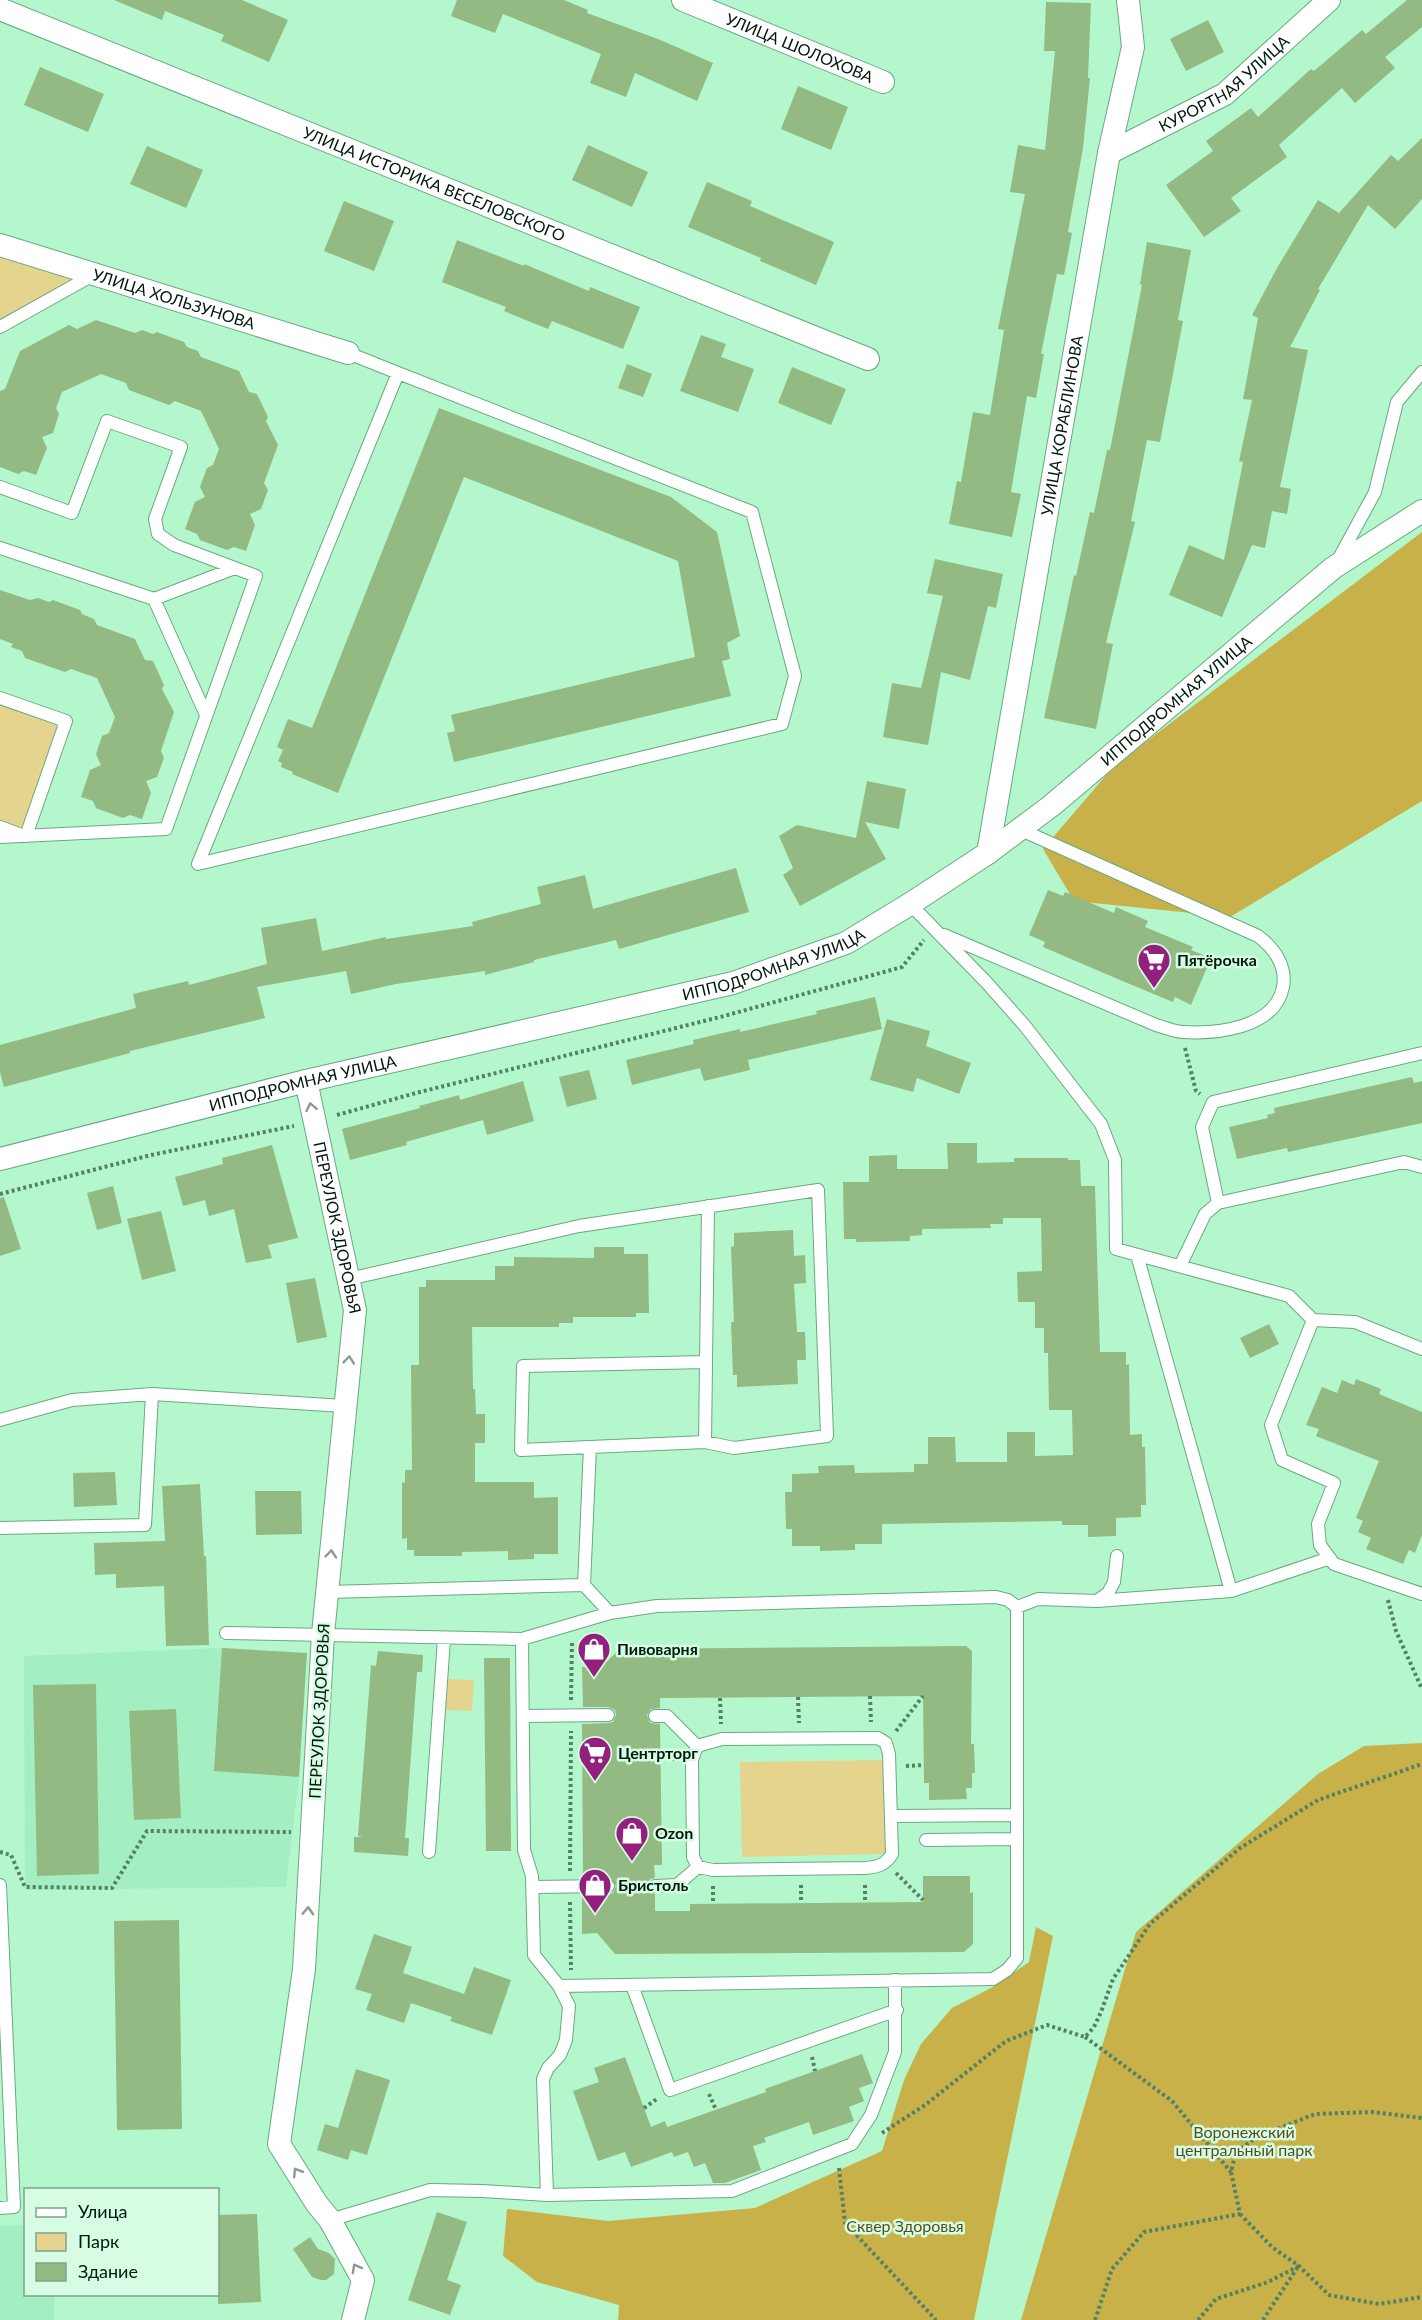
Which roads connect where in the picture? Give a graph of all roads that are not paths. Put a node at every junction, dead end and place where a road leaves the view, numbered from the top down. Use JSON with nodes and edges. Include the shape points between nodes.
{"nodes":[{"id":1,"x":683,"y":0,"type":"edge"},
{"id":2,"x":1128,"y":0,"type":"edge"},
{"id":3,"x":1329,"y":0,"type":"edge"},
{"id":4,"x":0,"y":9,"type":"edge"},
{"id":5,"x":883,"y":82,"type":"dead end"},
{"id":6,"x":1109,"y":153,"type":"junction"},
{"id":7,"x":0,"y":245,"type":"edge"},
{"id":8,"x":95,"y":274,"type":"junction"},
{"id":9,"x":0,"y":327,"type":"edge"},
{"id":10,"x":348,"y":353,"type":"joint"},
{"id":11,"x":868,"y":359,"type":"dead end"},
{"id":12,"x":1422,"y":372,"type":"edge"},
{"id":13,"x":398,"y":373,"type":"junction"},
{"id":14,"x":0,"y":487,"type":"edge"},
{"id":15,"x":1422,"y":511,"type":"edge"},
{"id":16,"x":0,"y":548,"type":"edge"},
{"id":17,"x":235,"y":568,"type":"junction"},
{"id":18,"x":1333,"y":568,"type":"junction"},
{"id":19,"x":154,"y":599,"type":"junction"},
{"id":20,"x":0,"y":698,"type":"edge"},
{"id":21,"x":206,"y":715,"type":"junction"},
{"id":22,"x":0,"y":827,"type":"edge"},
{"id":23,"x":1019,"y":830,"type":"junction"},
{"id":24,"x":26,"y":836,"type":"junction"},
{"id":25,"x":0,"y":837,"type":"edge"},
{"id":26,"x":988,"y":853,"type":"junction"},
{"id":27,"x":910,"y":904,"type":"junction"},
{"id":28,"x":935,"y":931,"type":"junction"},
{"id":29,"x":1422,"y":1053,"type":"edge"},
{"id":30,"x":306,"y":1081,"type":"junction"},
{"id":31,"x":0,"y":1159,"type":"edge"},
{"id":32,"x":1422,"y":1167,"type":"edge"},
{"id":33,"x":1218,"y":1203,"type":"junction"},
{"id":34,"x":708,"y":1206,"type":"junction"},
{"id":35,"x":1137,"y":1255,"type":"junction"},
{"id":36,"x":1180,"y":1266,"type":"junction"},
{"id":37,"x":349,"y":1279,"type":"junction"},
{"id":38,"x":1313,"y":1320,"type":"junction"},
{"id":39,"x":1422,"y":1349,"type":"edge"},
{"id":40,"x":706,"y":1362,"type":"junction"},
{"id":41,"x":152,"y":1394,"type":"junction"},
{"id":42,"x":344,"y":1406,"type":"junction"},
{"id":43,"x":0,"y":1420,"type":"edge"},
{"id":44,"x":705,"y":1442,"type":"junction"},
{"id":45,"x":590,"y":1447,"type":"junction"},
{"id":46,"x":0,"y":1528,"type":"edge"},
{"id":47,"x":1117,"y":1556,"type":"dead end"},
{"id":48,"x":1330,"y":1558,"type":"junction"},
{"id":49,"x":584,"y":1585,"type":"junction"},
{"id":50,"x":1231,"y":1590,"type":"junction"},
{"id":51,"x":327,"y":1592,"type":"junction"},
{"id":52,"x":1422,"y":1594,"type":"edge"},
{"id":53,"x":1098,"y":1601,"type":"junction"},
{"id":54,"x":1017,"y":1607,"type":"junction"},
{"id":55,"x":610,"y":1613,"type":"junction"},
{"id":56,"x":226,"y":1633,"type":"dead end"},
{"id":57,"x":323,"y":1634,"type":"junction"},
{"id":58,"x":444,"y":1639,"type":"junction"},
{"id":59,"x":522,"y":1639,"type":"junction"},
{"id":60,"x":608,"y":1715,"type":"dead end"},
{"id":61,"x":524,"y":1716,"type":"junction"},
{"id":62,"x":655,"y":1716,"type":"dead end"},
{"id":63,"x":697,"y":1746,"type":"junction"},
{"id":64,"x":1017,"y":1815,"type":"junction"},
{"id":65,"x":891,"y":1816,"type":"junction"},
{"id":66,"x":1017,"y":1839,"type":"junction"},
{"id":67,"x":926,"y":1840,"type":"dead end"},
{"id":68,"x":429,"y":1852,"type":"dead end"},
{"id":69,"x":698,"y":1867,"type":"junction"},
{"id":70,"x":0,"y":1885,"type":"edge"},
{"id":71,"x":609,"y":1886,"type":"dead end"},
{"id":72,"x":655,"y":1886,"type":"dead end"},
{"id":73,"x":533,"y":1887,"type":"junction"},
{"id":74,"x":895,"y":1980,"type":"junction"},
{"id":75,"x":632,"y":1985,"type":"junction"},
{"id":76,"x":565,"y":1986,"type":"junction"},
{"id":77,"x":897,"y":2010,"type":"junction"},
{"id":78,"x":547,"y":2195,"type":"junction"},
{"id":79,"x":0,"y":2208,"type":"edge"},
{"id":80,"x":330,"y":2220,"type":"junction"},
{"id":81,"x":352,"y":2320,"type":"edge"}],
"edges":[{"from":1,"to":5,"type":"street","name":"УЛИЦА ШОЛОХОВА"},
{"from":2,"to":6,"type":"street","name":"УЛИЦА КОРАБЛИНОВА","via":[[1133,47]]},
{"from":3,"to":6,"type":"street","name":"КУРОРТНАЯ УЛИЦА","via":[[1225,94]]},
{"from":4,"to":11,"type":"street","name":"УЛИЦА ИСТОРИКА ВЕСЕЛОВСКОГО"},
{"from":6,"to":26,"type":"street","name":"УЛИЦА КОРАБЛИНОВА"},
{"from":7,"to":8,"type":"street","name":"УЛИЦА ХОЛЬЗУНОВА"},
{"from":8,"to":9,"type":"lane"},
{"from":8,"to":10,"type":"street","name":"УЛИЦА ХОЛЬЗУНОВА"},
{"from":10,"to":13,"type":"lane"},
{"from":12,"to":18,"type":"lane","via":[[1397,402],[1375,492]]},
{"from":13,"to":13,"type":"lane","via":[[752,512],[795,676],[782,724],[198,864]]},
{"from":14,"to":17,"type":"lane","via":[[72,513],[107,421],[181,447],[155,519],[158,534],[174,545]]},
{"from":15,"to":18,"type":"street","name":"ИППОДРОМНАЯ УЛИЦА"},
{"from":16,"to":19,"type":"lane"},
{"from":17,"to":19,"type":"lane"},
{"from":17,"to":21,"type":"lane","via":[[256,576]]},
{"from":18,"to":23,"type":"street","name":"ИППОДРОМНАЯ УЛИЦА"},
{"from":19,"to":21,"type":"lane"},
{"from":20,"to":24,"type":"lane","via":[[66,721]]},
{"from":21,"to":24,"type":"lane","via":[[166,829]]},
{"from":22,"to":24,"type":"lane"},
{"from":23,"to":26,"type":"street","name":"ИППОДРОМНАЯ УЛИЦА"},
{"from":23,"to":28,"type":"lane","via":[[1258,936],[1270,945],[1279,960],[1285,978],[1281,997],[1272,1010],[1248,1024],[1215,1031],[1181,1032],[1156,1025]]},
{"from":24,"to":25,"type":"lane"},
{"from":26,"to":27,"type":"street","name":"ИППОДРОМНАЯ УЛИЦА"},
{"from":27,"to":28,"type":"lane"},
{"from":27,"to":30,"type":"street","name":"ИППОДРОМНАЯ УЛИЦА","via":[[846,943],[733,983]]},
{"from":28,"to":35,"type":"lane","via":[[1025,1026],[1101,1124],[1114,1160],[1116,1249]]},
{"from":29,"to":33,"type":"lane","via":[[1213,1102],[1202,1127]]},
{"from":30,"to":31,"type":"street","name":"ИППОДРОМНАЯ УЛИЦА"},
{"from":37,"to":30,"type":"street","name":"ПЕРЕУЛОК ЗДОРОВЬЯ","one_way":true},
{"from":32,"to":33,"type":"lane","via":[[1404,1162]]},
{"from":33,"to":36,"type":"lane","via":[[1205,1214]]},
{"from":34,"to":37,"type":"lane","via":[[579,1226]]},
{"from":34,"to":40,"type":"lane"},
{"from":34,"to":44,"type":"lane","via":[[818,1190],[827,1436],[734,1448]]},
{"from":35,"to":36,"type":"lane"},
{"from":35,"to":50,"type":"lane"},
{"from":36,"to":38,"type":"lane","via":[[1289,1296]]},
{"from":42,"to":37,"type":"street","name":"ПЕРЕУЛОК ЗДОРОВЬЯ","one_way":true,"via":[[355,1310]]},
{"from":38,"to":39,"type":"lane","via":[[1355,1322]]},
{"from":38,"to":48,"type":"lane","via":[[1271,1425],[1282,1460],[1334,1483],[1318,1524],[1320,1545]]},
{"from":40,"to":44,"type":"lane"},
{"from":40,"to":45,"type":"lane","via":[[523,1366],[522,1450]]},
{"from":41,"to":42,"type":"lane"},
{"from":41,"to":43,"type":"lane","via":[[72,1400]]},
{"from":41,"to":46,"type":"lane","via":[[145,1526]]},
{"from":51,"to":42,"type":"street","name":"ПЕРЕУЛОК ЗДОРОВЬЯ","one_way":true},
{"from":44,"to":45,"type":"lane"},
{"from":45,"to":49,"type":"lane"},
{"from":47,"to":53,"type":"lane","via":[[1114,1582]]},
{"from":48,"to":50,"type":"lane"},
{"from":48,"to":52,"type":"lane","via":[[1334,1564]]},
{"from":49,"to":51,"type":"lane"},
{"from":49,"to":55,"type":"lane"},
{"from":50,"to":53,"type":"lane"},
{"from":51,"to":57,"type":"street","name":"ПЕРЕУЛОК ЗДОРОВЬЯ"},
{"from":53,"to":54,"type":"lane","via":[[1038,1599]]},
{"from":54,"to":55,"type":"lane","via":[[996,1597],[657,1606]]},
{"from":54,"to":64,"type":"lane"},
{"from":55,"to":59,"type":"lane"},
{"from":56,"to":57,"type":"lane"},
{"from":57,"to":58,"type":"lane"},
{"from":80,"to":57,"type":"street","name":"ПЕРЕУЛОК ЗДОРОВЬЯ","one_way":true,"via":[[279,2144],[304,1969]]},
{"from":58,"to":59,"type":"lane"},
{"from":58,"to":68,"type":"lane"},
{"from":59,"to":61,"type":"lane"},
{"from":60,"to":61,"type":"lane"},
{"from":61,"to":73,"type":"lane","via":[[524,1850]]},
{"from":62,"to":63,"type":"lane","via":[[667,1716]]},
{"from":63,"to":65,"type":"lane","via":[[722,1740],[878,1738],[886,1743],[889,1754]]},
{"from":63,"to":69,"type":"lane","via":[[692,1760],[692,1782],[693,1857]]},
{"from":64,"to":65,"type":"lane"},
{"from":64,"to":66,"type":"lane"},
{"from":65,"to":69,"type":"lane","via":[[892,1854],[886,1863],[875,1867]]},
{"from":66,"to":67,"type":"lane"},
{"from":66,"to":74,"type":"lane","via":[[1017,1958],[1007,1970],[993,1979]]},
{"from":69,"to":72,"type":"lane","via":[[678,1885]]},
{"from":70,"to":79,"type":"lane","via":[[14,2207]]},
{"from":71,"to":73,"type":"lane"},
{"from":73,"to":76,"type":"lane","via":[[534,1955]]},
{"from":74,"to":75,"type":"lane"},
{"from":74,"to":77,"type":"lane"},
{"from":75,"to":76,"type":"lane"},
{"from":75,"to":77,"type":"lane","via":[[670,2090]]},
{"from":76,"to":78,"type":"lane","via":[[569,2006],[566,2040],[543,2079]]},
{"from":77,"to":78,"type":"lane","via":[[895,2052],[889,2072],[871,2115],[852,2144],[732,2191]]},
{"from":78,"to":80,"type":"lane","via":[[430,2190]]},
{"from":81,"to":80,"type":"street","name":"ПЕРЕУЛОК ЗДОРОВЬЯ","one_way":true,"via":[[363,2280]]}]}
